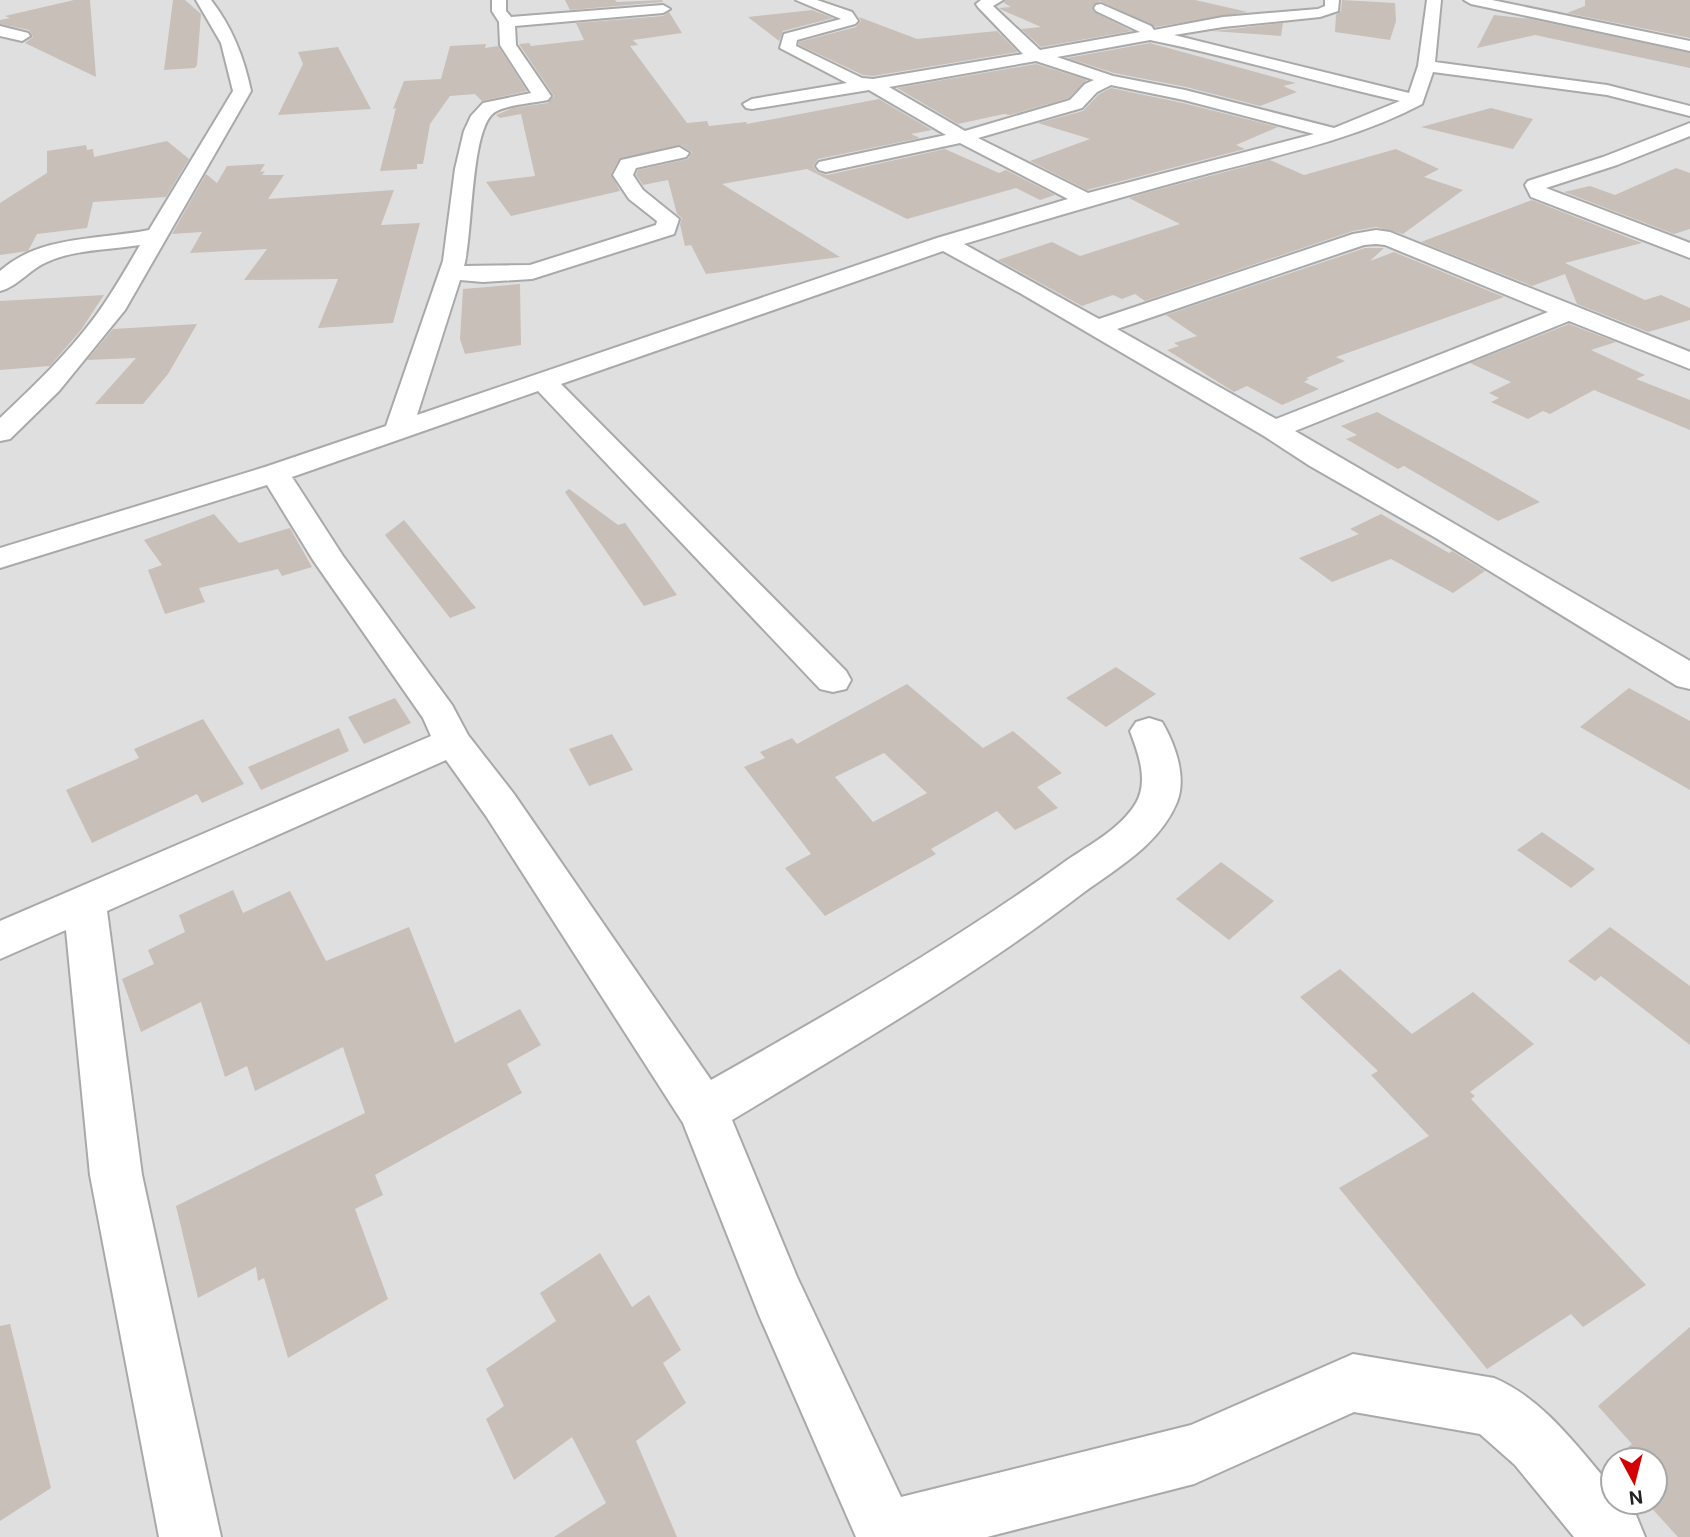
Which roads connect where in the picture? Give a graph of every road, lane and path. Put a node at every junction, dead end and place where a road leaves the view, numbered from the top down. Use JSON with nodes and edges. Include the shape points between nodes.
{"nodes":[{"id":1,"x":203,"y":0,"type":"edge"},
{"id":2,"x":499,"y":0,"type":"edge"},
{"id":3,"x":803,"y":0,"type":"edge"},
{"id":4,"x":1332,"y":0,"type":"edge"},
{"id":5,"x":1434,"y":0,"type":"edge"},
{"id":6,"x":1471,"y":0,"type":"edge"},
{"id":7,"x":982,"y":1,"type":"edge"},
{"id":8,"x":1101,"y":8,"type":"dead end"},
{"id":9,"x":663,"y":9,"type":"dead end"},
{"id":10,"x":507,"y":22,"type":"junction"},
{"id":11,"x":1677,"y":26,"type":"dead end"},
{"id":12,"x":0,"y":31,"type":"edge"},
{"id":13,"x":1150,"y":35,"type":"junction"},
{"id":14,"x":22,"y":36,"type":"dead end"},
{"id":15,"x":1652,"y":38,"type":"junction"},
{"id":16,"x":1690,"y":46,"type":"edge"},
{"id":17,"x":1037,"y":56,"type":"junction"},
{"id":18,"x":1426,"y":66,"type":"junction"},
{"id":19,"x":1109,"y":80,"type":"junction"},
{"id":20,"x":871,"y":85,"type":"junction"},
{"id":21,"x":1416,"y":100,"type":"junction"},
{"id":22,"x":752,"y":104,"type":"dead end"},
{"id":23,"x":1690,"y":111,"type":"edge"},
{"id":24,"x":1690,"y":129,"type":"edge"},
{"id":25,"x":1335,"y":134,"type":"junction"},
{"id":26,"x":963,"y":137,"type":"junction"},
{"id":27,"x":679,"y":153,"type":"dead end"},
{"id":28,"x":827,"y":166,"type":"dead end"},
{"id":29,"x":1086,"y":200,"type":"junction"},
{"id":30,"x":158,"y":236,"type":"junction"},
{"id":31,"x":945,"y":243,"type":"junction"},
{"id":32,"x":1690,"y":251,"type":"edge"},
{"id":33,"x":452,"y":272,"type":"junction"},
{"id":34,"x":0,"y":284,"type":"edge"},
{"id":35,"x":1567,"y":313,"type":"junction"},
{"id":36,"x":1095,"y":328,"type":"junction"},
{"id":37,"x":1690,"y":361,"type":"edge"},
{"id":38,"x":542,"y":380,"type":"junction"},
{"id":39,"x":3,"y":428,"type":"edge"},
{"id":40,"x":398,"y":428,"type":"junction"},
{"id":41,"x":1274,"y":430,"type":"junction"},
{"id":42,"x":275,"y":472,"type":"junction"},
{"id":43,"x":0,"y":558,"type":"edge"},
{"id":44,"x":1690,"y":677,"type":"edge"},
{"id":45,"x":833,"y":680,"type":"dead end"},
{"id":46,"x":1149,"y":731,"type":"dead end"},
{"id":47,"x":453,"y":742,"type":"junction"},
{"id":48,"x":84,"y":902,"type":"junction"},
{"id":49,"x":0,"y":941,"type":"edge"},
{"id":50,"x":703,"y":1110,"type":"junction"},
{"id":51,"x":886,"y":1535,"type":"edge"},
{"id":52,"x":190,"y":1537,"type":"edge"},
{"id":53,"x":1614,"y":1537,"type":"edge"}],
"edges":[{"from":1,"to":30,"type":"street","via":[[230,42],[242,91]]},
{"from":2,"to":10,"type":"street","via":[[499,11]]},
{"from":3,"to":20,"type":"street","via":[[848,15],[850,21],[790,37],[788,48]]},
{"from":4,"to":13,"type":"street","via":[[1334,8],[1320,13],[1223,22]]},
{"from":5,"to":18,"type":"street"},
{"from":6,"to":15,"type":"street"},
{"from":7,"to":17,"type":"street"},
{"from":8,"to":13,"type":"street"},
{"from":9,"to":10,"type":"street"},
{"from":10,"to":33,"type":"street","via":[[508,45],[542,96],[482,111],[465,172]]},
{"from":11,"to":15,"type":"street"},
{"from":12,"to":14,"type":"street"},
{"from":13,"to":17,"type":"street"},
{"from":13,"to":21,"type":"street"},
{"from":15,"to":16,"type":"street"},
{"from":17,"to":19,"type":"street"},
{"from":17,"to":20,"type":"street"},
{"from":18,"to":21,"type":"street"},
{"from":18,"to":23,"type":"street","via":[[1607,90]]},
{"from":19,"to":25,"type":"street"},
{"from":19,"to":26,"type":"street","via":[[1091,88],[1076,104]]},
{"from":20,"to":22,"type":"street"},
{"from":20,"to":26,"type":"street"},
{"from":21,"to":25,"type":"street"},
{"from":24,"to":32,"type":"street","via":[[1535,185],[1538,193],[1567,206]]},
{"from":25,"to":29,"type":"street"},
{"from":26,"to":28,"type":"street"},
{"from":26,"to":29,"type":"street"},
{"from":27,"to":33,"type":"street","via":[[628,164],[623,175],[635,194],[668,219],[666,229],[532,272]]},
{"from":29,"to":31,"type":"street"},
{"from":30,"to":34,"type":"street","via":[[59,250],[23,264]]},
{"from":30,"to":39,"type":"street","via":[[85,345]]},
{"from":31,"to":36,"type":"street"},
{"from":31,"to":38,"type":"street"},
{"from":33,"to":40,"type":"street"},
{"from":35,"to":36,"type":"street","via":[[1376,237]]},
{"from":35,"to":37,"type":"street"},
{"from":35,"to":41,"type":"street"},
{"from":36,"to":41,"type":"street"},
{"from":38,"to":40,"type":"street"},
{"from":38,"to":45,"type":"street"},
{"from":40,"to":42,"type":"street"},
{"from":41,"to":44,"type":"street"},
{"from":42,"to":43,"type":"street"},
{"from":42,"to":47,"type":"street","via":[[329,560],[439,714]]},
{"from":46,"to":50,"type":"street","via":[[1162,771],[1157,803],[1134,833],[1043,902],[877,1009]]},
{"from":47,"to":48,"type":"street"},
{"from":47,"to":50,"type":"street"},
{"from":48,"to":49,"type":"street"},
{"from":48,"to":52,"type":"street","via":[[116,1175]]},
{"from":50,"to":51,"type":"street","via":[[778,1296]]},
{"from":51,"to":53,"type":"street","via":[[1194,1454],[1353,1383],[1494,1407],[1536,1444]]}]}
